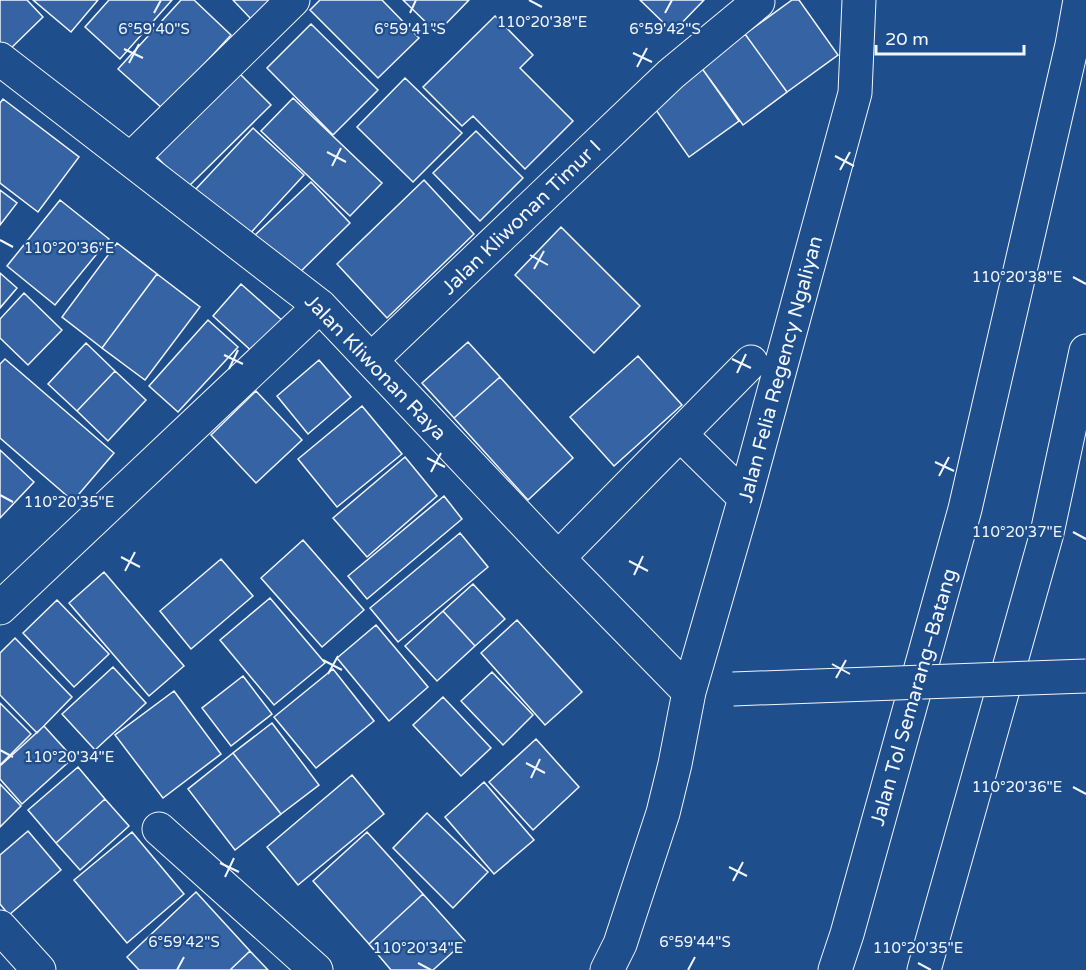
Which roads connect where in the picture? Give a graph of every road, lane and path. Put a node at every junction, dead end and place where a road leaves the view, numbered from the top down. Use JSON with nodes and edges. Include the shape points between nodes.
{"nodes":[{"id":1,"x":293,"y":0,"type":"edge"},
{"id":2,"x":859,"y":0,"type":"edge"},
{"id":3,"x":1080,"y":0,"type":"edge"},
{"id":4,"x":758,"y":1,"type":"edge"},
{"id":5,"x":0,"y":59,"type":"edge"},
{"id":6,"x":130,"y":159,"type":"junction"},
{"id":7,"x":320,"y":306,"type":"junction"},
{"id":8,"x":1086,"y":351,"type":"edge"},
{"id":9,"x":372,"y":360,"type":"junction"},
{"id":10,"x":751,"y":363,"type":"dead end"},
{"id":11,"x":680,"y":434,"type":"junction"},
{"id":12,"x":745,"y":498,"type":"junction"},
{"id":13,"x":558,"y":558,"type":"junction"},
{"id":14,"x":0,"y":608,"type":"edge"},
{"id":15,"x":1086,"y":676,"type":"edge"},
{"id":16,"x":689,"y":692,"type":"junction"},
{"id":17,"x":159,"y":829,"type":"dead end"},
{"id":18,"x":0,"y":927,"type":"edge"},
{"id":19,"x":39,"y":970,"type":"edge"},
{"id":20,"x":316,"y":970,"type":"edge"},
{"id":21,"x":607,"y":970,"type":"edge"},
{"id":22,"x":835,"y":970,"type":"edge"},
{"id":23,"x":924,"y":970,"type":"edge"}],
"edges":[{"from":1,"to":6,"type":"main road"},
{"from":2,"to":12,"type":"main road","name":"Jalan Felia Regency Ngaliyan","via":[[855,93]]},
{"from":3,"to":22,"type":"main road","name":"Jalan Tol Semarang–Batang","via":[[965,509]]},
{"from":4,"to":9,"type":"main road","name":"Jalan Kliwonan Timur I","via":[[671,74]]},
{"from":5,"to":6,"type":"main road","name":"Jalan Kliwonan Raya"},
{"from":6,"to":7,"type":"main road","name":"Jalan Kliwonan Raya"},
{"from":7,"to":9,"type":"main road","name":"Jalan Kliwonan Raya"},
{"from":7,"to":14,"type":"main road"},
{"from":8,"to":23,"type":"main road","via":[[1047,534]]},
{"from":9,"to":13,"type":"main road","name":"Jalan Kliwonan Raya"},
{"from":10,"to":11,"type":"main road"},
{"from":11,"to":12,"type":"main road"},
{"from":11,"to":13,"type":"main road"},
{"from":12,"to":16,"type":"main road","name":"Jalan Felia Regency Ngaliyan"},
{"from":13,"to":16,"type":"main road","name":"Jalan Kliwonan Raya"},
{"from":15,"to":16,"type":"main road","bridge":true},
{"from":16,"to":21,"type":"main road","name":"Jalan Felia Regency Ngaliyan","via":[[663,813],[620,944]]},
{"from":17,"to":20,"type":"main road"},
{"from":18,"to":19,"type":"main road"}]}
